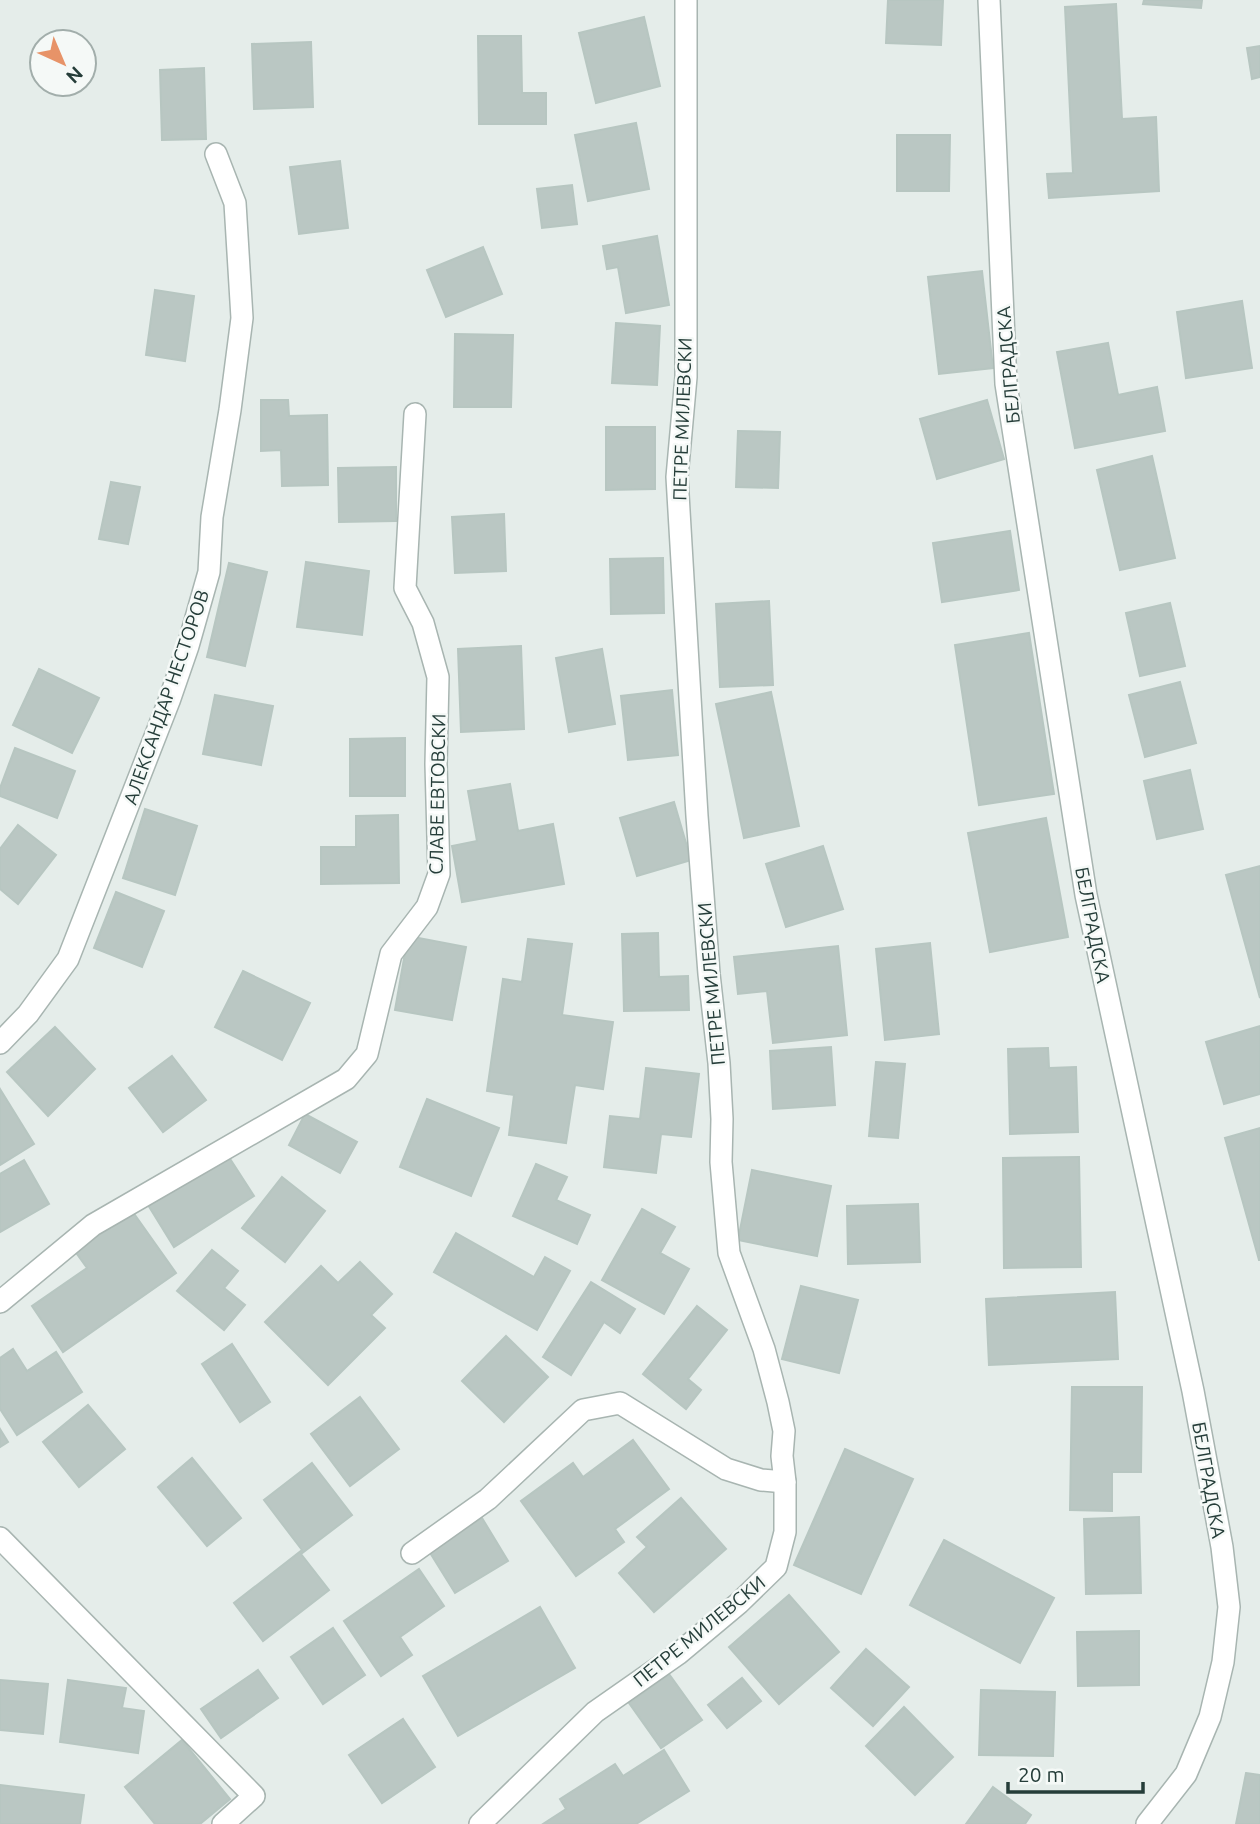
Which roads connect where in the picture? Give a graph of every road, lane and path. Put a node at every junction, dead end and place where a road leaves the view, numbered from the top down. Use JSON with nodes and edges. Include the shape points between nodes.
{"nodes":[{"id":1,"x":686,"y":0,"type":"edge"},
{"id":2,"x":989,"y":0,"type":"edge"},
{"id":3,"x":216,"y":154,"type":"dead end"},
{"id":4,"x":415,"y":414,"type":"dead end"},
{"id":5,"x":0,"y":1043,"type":"edge"},
{"id":6,"x":0,"y":1302,"type":"edge"},
{"id":7,"x":786,"y":1482,"type":"junction"},
{"id":8,"x":0,"y":1538,"type":"edge"},
{"id":9,"x":412,"y":1553,"type":"dead end"},
{"id":10,"x":223,"y":1824,"type":"edge"},
{"id":11,"x":480,"y":1824,"type":"edge"},
{"id":12,"x":1147,"y":1824,"type":"edge"}],
"edges":[{"from":1,"to":7,"type":"street","name":"ПЕТРЕ МИЛЕВСКИ","via":[[686,377],[677,477],[697,816],[720,1077],[720,1162],[729,1253],[778,1402]]},
{"from":2,"to":12,"type":"street","name":"БЕЛГРАДСКА","via":[[1006,384],[1086,895],[1193,1391],[1229,1608],[1210,1717],[1186,1774]]},
{"from":3,"to":5,"type":"street","name":"АЛЕКСАНДАР НЕСТОРОВ","via":[[235,203],[242,318],[212,517],[209,572],[169,701],[68,959],[28,1014]]},
{"from":4,"to":6,"type":"street","name":"СЛАВЕ ЕВТОВСКИ","via":[[405,588],[423,623],[438,677],[439,874],[427,907],[391,954],[367,1054],[346,1079],[93,1225]]},
{"from":7,"to":9,"type":"street","via":[[726,1469],[620,1403],[583,1410],[488,1499]]},
{"from":7,"to":11,"type":"street","name":"ПЕТРЕ МИЛЕВСКИ","via":[[785,1532],[776,1567],[678,1654],[595,1712]]},
{"from":8,"to":10,"type":"street","via":[[254,1796]]}]}
